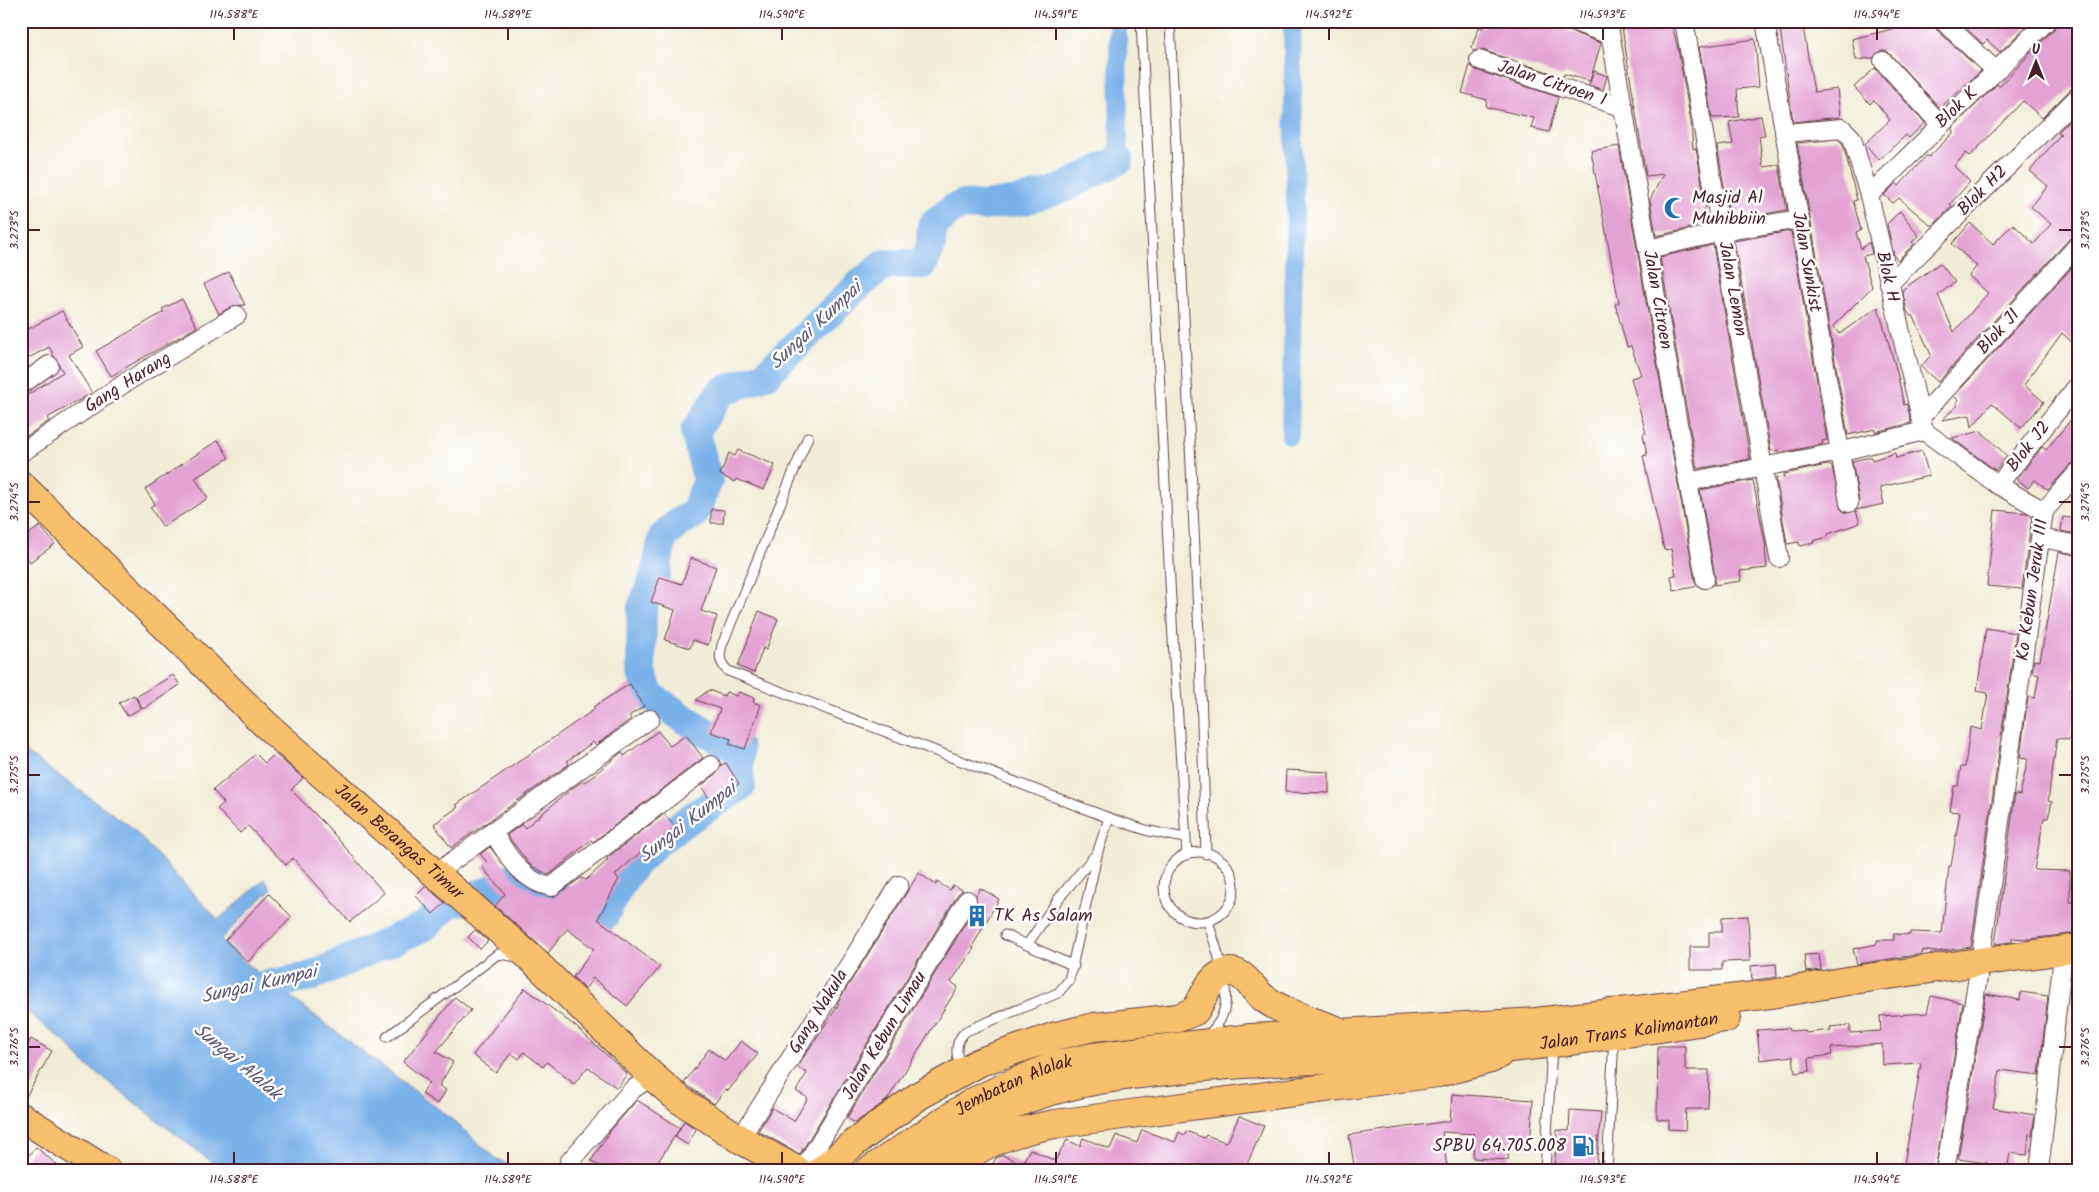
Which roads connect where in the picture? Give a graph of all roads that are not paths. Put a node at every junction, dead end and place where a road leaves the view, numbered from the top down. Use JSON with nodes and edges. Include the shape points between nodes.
{"nodes":[{"id":1,"x":1141,"y":21,"type":"edge"},
{"id":2,"x":1170,"y":21,"type":"edge"},
{"id":3,"x":1572,"y":21,"type":"edge"},
{"id":4,"x":1684,"y":21,"type":"edge"},
{"id":5,"x":1765,"y":21,"type":"edge"},
{"id":6,"x":1943,"y":21,"type":"edge"},
{"id":7,"x":2047,"y":21,"type":"edge"},
{"id":8,"x":1609,"y":28,"type":"edge"},
{"id":9,"x":1479,"y":60,"type":"dead end"},
{"id":10,"x":1883,"y":61,"type":"dead end"},
{"id":11,"x":1996,"y":71,"type":"junction"},
{"id":12,"x":2078,"y":98,"type":"edge"},
{"id":13,"x":1624,"y":108,"type":"junction"},
{"id":14,"x":1940,"y":124,"type":"junction"},
{"id":15,"x":1784,"y":134,"type":"junction"},
{"id":16,"x":1869,"y":195,"type":"junction"},
{"id":17,"x":1799,"y":219,"type":"junction"},
{"id":18,"x":1722,"y":232,"type":"junction"},
{"id":19,"x":2078,"y":245,"type":"edge"},
{"id":20,"x":1648,"y":249,"type":"junction"},
{"id":21,"x":1889,"y":284,"type":"junction"},
{"id":22,"x":237,"y":315,"type":"dead end"},
{"id":23,"x":49,"y":365,"type":"dead end"},
{"id":24,"x":21,"y":385,"type":"edge"},
{"id":25,"x":2078,"y":385,"type":"edge"},
{"id":26,"x":1922,"y":424,"type":"junction"},
{"id":27,"x":808,"y":437,"type":"dead end"},
{"id":28,"x":1839,"y":452,"type":"junction"},
{"id":29,"x":21,"y":453,"type":"edge"},
{"id":30,"x":1763,"y":467,"type":"junction"},
{"id":31,"x":2078,"y":472,"type":"edge"},
{"id":32,"x":1688,"y":482,"type":"junction"},
{"id":33,"x":21,"y":485,"type":"edge"},
{"id":34,"x":1998,"y":485,"type":"junction"},
{"id":35,"x":1849,"y":503,"type":"dead end"},
{"id":36,"x":2044,"y":511,"type":"junction"},
{"id":37,"x":2041,"y":538,"type":"junction"},
{"id":38,"x":2078,"y":545,"type":"edge"},
{"id":39,"x":1779,"y":558,"type":"dead end"},
{"id":40,"x":1705,"y":578,"type":"dead end"},
{"id":41,"x":650,"y":719,"type":"dead end"},
{"id":42,"x":711,"y":764,"type":"dead end"},
{"id":43,"x":1109,"y":818,"type":"junction"},
{"id":44,"x":492,"y":831,"type":"junction"},
{"id":45,"x":1185,"y":838,"type":"junction"},
{"id":46,"x":1098,"y":851,"type":"junction"},
{"id":47,"x":1206,"y":854,"type":"junction"},
{"id":48,"x":1187,"y":855,"type":"junction"},
{"id":49,"x":436,"y":873,"type":"junction"},
{"id":50,"x":899,"y":885,"type":"dead end"},
{"id":51,"x":967,"y":900,"type":"dead end"},
{"id":52,"x":1208,"y":921,"type":"junction"},
{"id":53,"x":1005,"y":935,"type":"dead end"},
{"id":54,"x":1027,"y":945,"type":"junction"},
{"id":55,"x":2062,"y":958,"type":"edge"},
{"id":56,"x":533,"y":960,"type":"junction"},
{"id":57,"x":1074,"y":966,"type":"junction"},
{"id":58,"x":1979,"y":970,"type":"junction"},
{"id":59,"x":1222,"y":974,"type":"junction"},
{"id":60,"x":1343,"y":1032,"type":"junction"},
{"id":61,"x":1614,"y":1035,"type":"junction"},
{"id":62,"x":387,"y":1037,"type":"dead end"},
{"id":63,"x":1552,"y":1044,"type":"junction"},
{"id":64,"x":1506,"y":1048,"type":"junction"},
{"id":65,"x":1185,"y":1052,"type":"junction"},
{"id":66,"x":962,"y":1073,"type":"junction"},
{"id":67,"x":652,"y":1076,"type":"junction"},
{"id":68,"x":21,"y":1117,"type":"edge"},
{"id":69,"x":740,"y":1139,"type":"junction"},
{"id":70,"x":569,"y":1162,"type":"dead end"},
{"id":71,"x":107,"y":1171,"type":"edge"},
{"id":72,"x":798,"y":1171,"type":"edge"},
{"id":73,"x":802,"y":1171,"type":"edge"},
{"id":74,"x":821,"y":1171,"type":"edge"},
{"id":75,"x":869,"y":1171,"type":"edge"},
{"id":76,"x":905,"y":1171,"type":"edge"},
{"id":77,"x":950,"y":1171,"type":"edge"},
{"id":78,"x":1545,"y":1171,"type":"edge"},
{"id":79,"x":1607,"y":1171,"type":"edge"},
{"id":80,"x":1945,"y":1171,"type":"edge"},
{"id":81,"x":2039,"y":1171,"type":"edge"}],
"edges":[{"from":1,"to":45,"type":"lane"},
{"from":2,"to":47,"type":"lane","via":[[1200,656]]},
{"from":3,"to":8,"type":"street"},
{"from":4,"to":18,"type":"street","name":"Jalan Lemon"},
{"from":5,"to":15,"type":"street","name":"Jalan Sunkist"},
{"from":6,"to":11,"type":"street"},
{"from":7,"to":11,"type":"street","name":"Blok K"},
{"from":8,"to":13,"type":"street","name":"Jalan Citroen"},
{"from":9,"to":13,"type":"street","name":"Jalan Citroen 1"},
{"from":10,"to":14,"type":"street"},
{"from":11,"to":14,"type":"street","name":"Blok K"},
{"from":12,"to":21,"type":"street","name":"Blok H2"},
{"from":13,"to":20,"type":"street","name":"Jalan Citroen"},
{"from":14,"to":16,"type":"street","name":"Blok K"},
{"from":15,"to":16,"type":"street","name":"Blok H","via":[[1842,128],[1852,138]]},
{"from":15,"to":17,"type":"street","name":"Jalan Sunkist"},
{"from":16,"to":21,"type":"street","name":"Blok H"},
{"from":17,"to":18,"type":"street"},
{"from":17,"to":28,"type":"street","name":"Jalan Sunkist"},
{"from":18,"to":20,"type":"street"},
{"from":18,"to":30,"type":"street","name":"Jalan Lemon"},
{"from":19,"to":26,"type":"street","name":"Blok J1"},
{"from":20,"to":32,"type":"street","name":"Jalan Citroen"},
{"from":21,"to":26,"type":"street","name":"Blok H"},
{"from":22,"to":29,"type":"street","name":"Gang Harang","via":[[128,381]]},
{"from":23,"to":24,"type":"street"},
{"from":25,"to":34,"type":"street","name":"Blok J2"},
{"from":26,"to":28,"type":"street"},
{"from":26,"to":34,"type":"street","name":"Ko Kebun Jeruk III"},
{"from":27,"to":43,"type":"lane","via":[[722,645],[719,655],[724,667]]},
{"from":28,"to":30,"type":"street"},
{"from":28,"to":35,"type":"street","name":"Jalan Sunkist"},
{"from":30,"to":32,"type":"street"},
{"from":30,"to":39,"type":"street","name":"Jalan Lemon"},
{"from":31,"to":36,"type":"street"},
{"from":32,"to":40,"type":"street","name":"Jalan Citroen"},
{"from":33,"to":49,"type":"main road","name":"Jalan Berangas Timur","via":[[265,724]]},
{"from":34,"to":36,"type":"street","name":"Ko Kebun Jeruk III"},
{"from":36,"to":37,"type":"street","name":"Ko Kebun Jeruk III"},
{"from":37,"to":38,"type":"street"},
{"from":37,"to":58,"type":"street","name":"Ko Kebun Jeruk III"},
{"from":41,"to":44,"type":"street"},
{"from":42,"to":44,"type":"street","via":[[551,886],[533,880],[515,866]]},
{"from":43,"to":45,"type":"lane"},
{"from":43,"to":46,"type":"lane"},
{"from":44,"to":49,"type":"street"},
{"from":45,"to":48,"type":"lane"},
{"from":46,"to":54,"type":"lane","via":[[1059,898]]},
{"from":46,"to":57,"type":"lane"},
{"from":47,"to":48,"type":"lane"},
{"from":47,"to":52,"type":"lane","via":[[1223,862],[1231,873],[1234,886],[1232,900],[1224,912]]},
{"from":48,"to":52,"type":"lane","via":[[1173,863],[1166,875],[1166,902],[1174,913],[1186,920]]},
{"from":49,"to":56,"type":"main road","name":"Jalan Berangas Timur"},
{"from":50,"to":69,"type":"street","name":"Gang Nakula"},
{"from":51,"to":73,"type":"street","name":"Jalan Kebun Limau"},
{"from":52,"to":59,"type":"lane"},
{"from":53,"to":54,"type":"lane"},
{"from":54,"to":57,"type":"lane"},
{"from":55,"to":58,"type":"main road","name":"Jalan Trans Kalimantan"},
{"from":55,"to":81,"type":"street"},
{"from":56,"to":62,"type":"lane","via":[[498,954]]},
{"from":56,"to":67,"type":"main road","name":"Jalan Berangas Timur"},
{"from":57,"to":66,"type":"lane","via":[[1069,980],[1058,993],[966,1031],[958,1038],[956,1047]]},
{"from":58,"to":60,"type":"main road","name":"Jalan Trans Kalimantan","via":[[1536,1022]]},
{"from":58,"to":61,"type":"main road","name":"Jalan Trans Kalimantan","via":[[1773,1010]]},
{"from":58,"to":80,"type":"street","name":"Ko Kebun Jeruk III"},
{"from":59,"to":60,"type":"main road","via":[[1240,974],[1264,999]]},
{"from":59,"to":65,"type":"lane","via":[[1224,1013],[1218,1024]]},
{"from":59,"to":66,"type":"main road","via":[[1209,987],[1195,1011],[1178,1018],[1094,1026],[998,1055]]},
{"from":60,"to":65,"type":"main road","name":"Jalan Trans Kalimantan"},
{"from":61,"to":63,"type":"main road","name":"Jalan Trans Kalimantan"},
{"from":61,"to":79,"type":"lane"},
{"from":63,"to":64,"type":"main road","name":"Jalan Trans Kalimantan"},
{"from":63,"to":78,"type":"lane"},
{"from":64,"to":65,"type":"main road","name":"Jalan Trans Kalimantan","via":[[1247,1062]]},
{"from":64,"to":77,"type":"main road","via":[[1491,1059],[1438,1073],[1020,1131],[976,1150]]},
{"from":65,"to":75,"type":"main road","name":"Jembatan Alalak","via":[[1093,1056],[1056,1066],[973,1102]]},
{"from":65,"to":76,"type":"main road","name":"Jembatan Alalak","via":[[1028,1099],[960,1134]]},
{"from":66,"to":74,"type":"main road","via":[[920,1095]]},
{"from":67,"to":69,"type":"main road","name":"Jalan Berangas Timur","via":[[680,1100]]},
{"from":67,"to":70,"type":"street","via":[[632,1090]]},
{"from":68,"to":71,"type":"main road"},
{"from":69,"to":72,"type":"main road","name":"Jalan Berangas Timur"}]}
